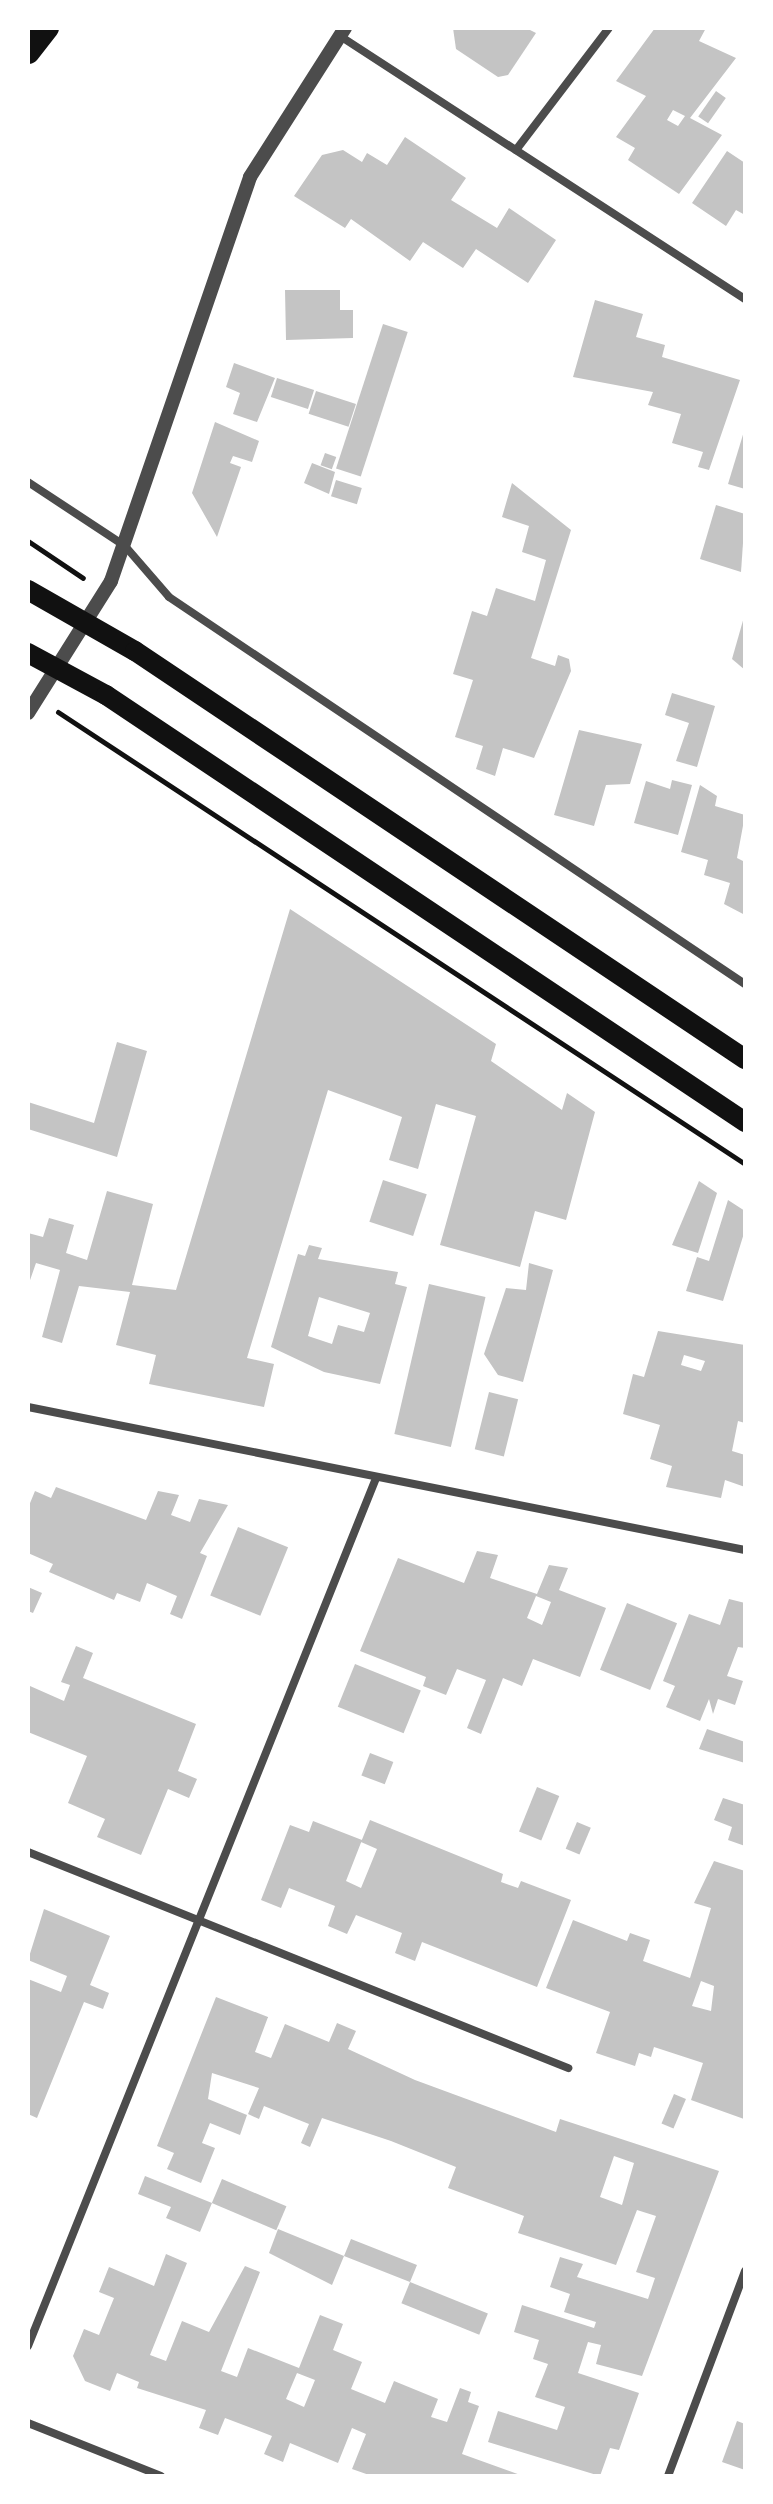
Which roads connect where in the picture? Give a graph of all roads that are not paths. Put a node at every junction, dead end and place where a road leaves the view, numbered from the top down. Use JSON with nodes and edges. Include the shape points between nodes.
{"nodes":[{"id":1,"x":31,"y":28,"type":"edge"},
{"id":2,"x":47,"y":28,"type":"edge"},
{"id":3,"x":609,"y":28,"type":"edge"},
{"id":4,"x":342,"y":32,"type":"edge"},
{"id":5,"x":28,"y":33,"type":"edge"},
{"id":6,"x":28,"y":52,"type":"edge"},
{"id":7,"x":516,"y":150,"type":"junction"},
{"id":8,"x":745,"y":299,"type":"edge"},
{"id":9,"x":28,"y":482,"type":"edge"},
{"id":10,"x":125,"y":546,"type":"junction"},
{"id":11,"x":28,"y":590,"type":"edge"},
{"id":12,"x":86,"y":624,"type":"junction"},
{"id":13,"x":28,"y":653,"type":"edge"},
{"id":14,"x":57,"y":669,"type":"junction"},
{"id":15,"x":32,"y":708,"type":"edge"},
{"id":16,"x":745,"y":984,"type":"edge"},
{"id":17,"x":745,"y":1059,"type":"edge"},
{"id":18,"x":745,"y":1122,"type":"edge"},
{"id":19,"x":28,"y":1407,"type":"edge"},
{"id":20,"x":376,"y":1478,"type":"junction"},
{"id":21,"x":745,"y":1550,"type":"edge"},
{"id":22,"x":28,"y":1852,"type":"edge"},
{"id":23,"x":199,"y":1920,"type":"junction"},
{"id":24,"x":568,"y":2068,"type":"dead end"},
{"id":25,"x":745,"y":2271,"type":"edge"},
{"id":26,"x":28,"y":2346,"type":"edge"},
{"id":27,"x":28,"y":2423,"type":"edge"},
{"id":28,"x":161,"y":2476,"type":"edge"},
{"id":29,"x":668,"y":2476,"type":"edge"}],
"edges":[{"from":1,"to":5,"type":"highway"},
{"from":2,"to":6,"type":"highway"},
{"from":3,"to":7,"type":"street"},
{"from":4,"to":7,"type":"street"},
{"from":4,"to":10,"type":"street","via":[[279,125],[234,213]]},
{"from":7,"to":8,"type":"street"},
{"from":9,"to":10,"type":"street"},
{"from":10,"to":12,"type":"street"},
{"from":10,"to":16,"type":"street","via":[[169,597]]},
{"from":11,"to":12,"type":"main road"},
{"from":12,"to":14,"type":"street"},
{"from":12,"to":17,"type":"main road"},
{"from":13,"to":14,"type":"main road"},
{"from":14,"to":15,"type":"street"},
{"from":14,"to":18,"type":"main road","via":[[106,695]]},
{"from":19,"to":20,"type":"street"},
{"from":20,"to":21,"type":"street"},
{"from":20,"to":23,"type":"street"},
{"from":22,"to":23,"type":"street"},
{"from":23,"to":24,"type":"street"},
{"from":23,"to":26,"type":"street"},
{"from":25,"to":29,"type":"street"},
{"from":27,"to":28,"type":"street"}]}
